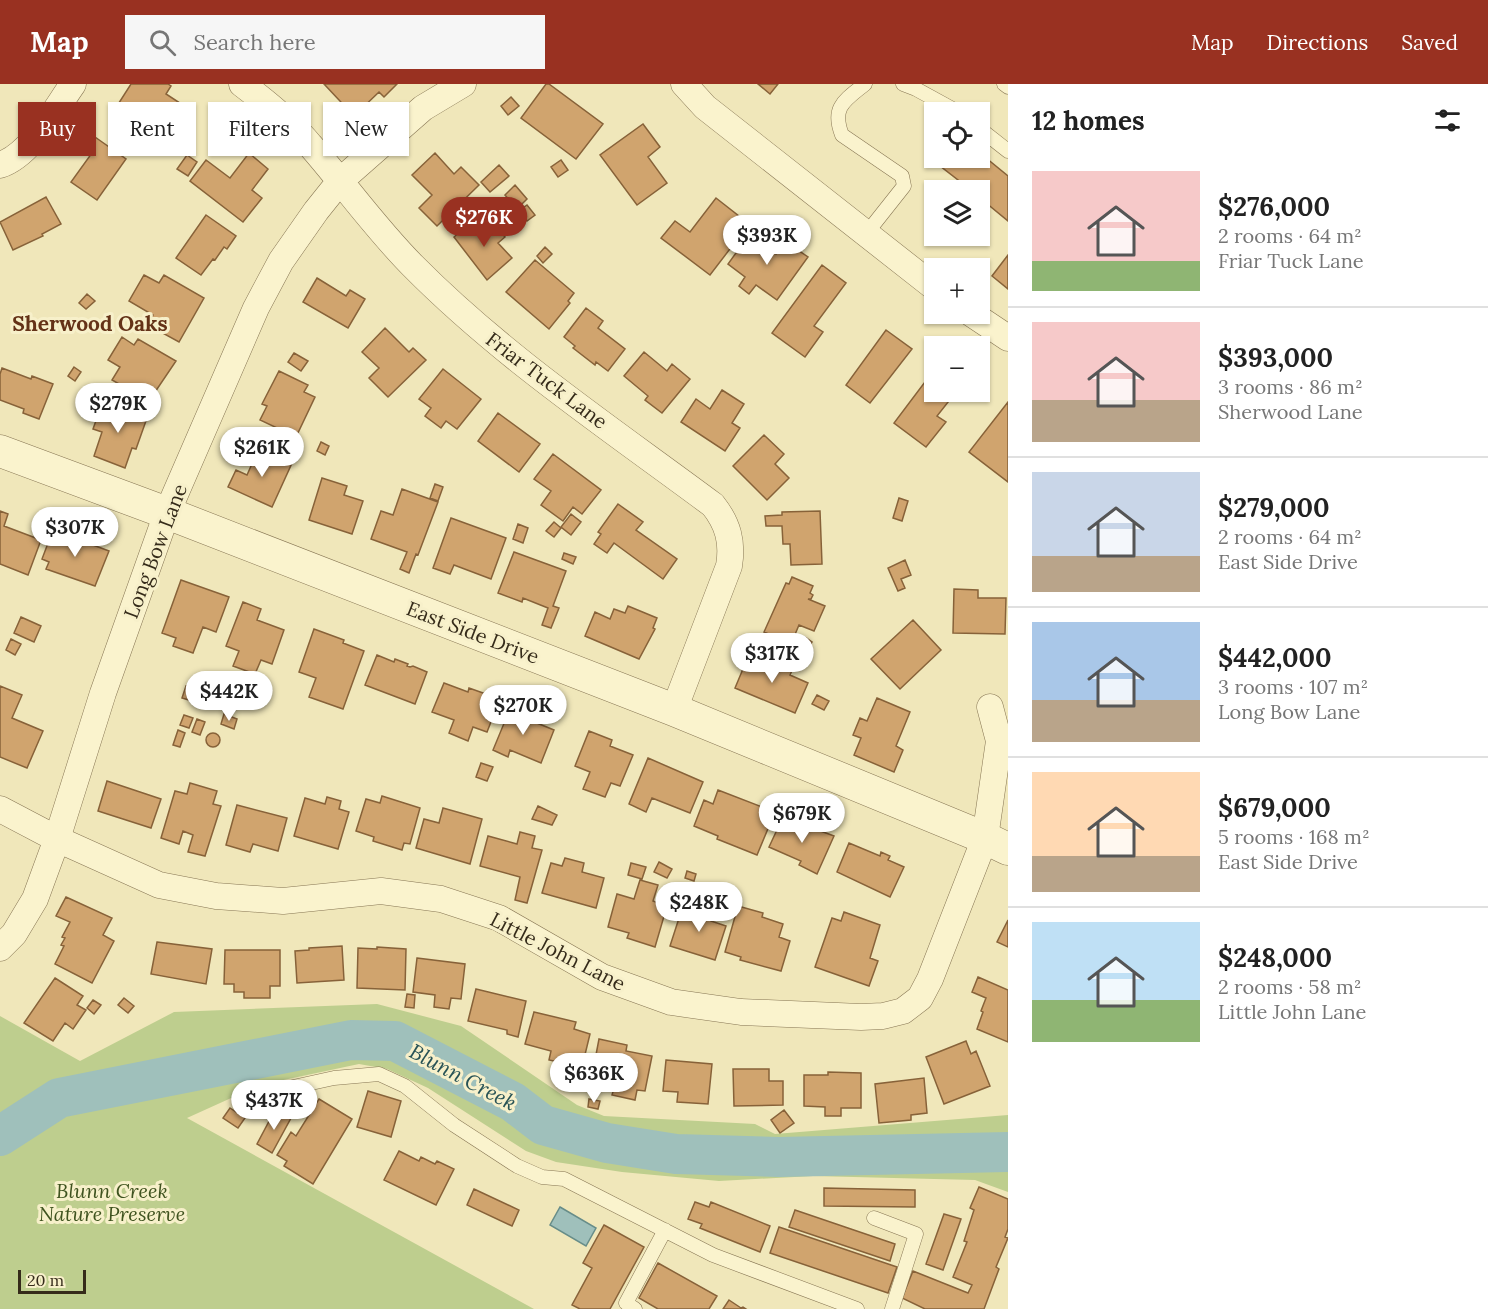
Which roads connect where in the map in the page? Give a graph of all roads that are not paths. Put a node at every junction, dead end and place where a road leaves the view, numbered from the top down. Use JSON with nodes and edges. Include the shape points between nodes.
{"nodes":[{"id":1,"x":73,"y":84,"type":"edge"},
{"id":2,"x":242,"y":84,"type":"edge"},
{"id":3,"x":463,"y":84,"type":"edge"},
{"id":4,"x":684,"y":84,"type":"edge"},
{"id":5,"x":865,"y":84,"type":"edge"},
{"id":6,"x":903,"y":84,"type":"edge"},
{"id":7,"x":1004,"y":84,"type":"edge"},
{"id":8,"x":1008,"y":87,"type":"edge"},
{"id":9,"x":940,"y":102,"type":"edge"},
{"id":10,"x":990,"y":137,"type":"edge"},
{"id":11,"x":1008,"y":151,"type":"edge"},
{"id":12,"x":0,"y":165,"type":"edge"},
{"id":13,"x":340,"y":182,"type":"junction"},
{"id":14,"x":866,"y":234,"type":"junction"},
{"id":15,"x":924,"y":279,"type":"edge"},
{"id":16,"x":987,"y":324,"type":"edge"},
{"id":17,"x":1008,"y":338,"type":"edge"},
{"id":18,"x":0,"y":451,"type":"edge"},
{"id":19,"x":167,"y":513,"type":"junction"},
{"id":20,"x":990,"y":707,"type":"dead end"},
{"id":21,"x":674,"y":710,"type":"junction"},
{"id":22,"x":0,"y":809,"type":"edge"},
{"id":23,"x":57,"y":839,"type":"junction"},
{"id":24,"x":997,"y":844,"type":"edge"},
{"id":25,"x":0,"y":948,"type":"edge"},
{"id":26,"x":275,"y":1091,"type":"dead end"},
{"id":27,"x":874,"y":1218,"type":"dead end"},
{"id":28,"x":665,"y":1230,"type":"junction"},
{"id":29,"x":635,"y":1309,"type":"edge"},
{"id":30,"x":857,"y":1309,"type":"edge"},
{"id":31,"x":892,"y":1309,"type":"edge"}],
"edges":[{"from":1,"to":12,"type":"street","via":[[29,145]]},
{"from":2,"to":13,"type":"street","name":"Friar Tuck Lane","via":[[309,142]]},
{"from":3,"to":13,"type":"street","name":"Long Bow Lane","via":[[423,108]]},
{"from":4,"to":14,"type":"street","via":[[705,107]]},
{"from":5,"to":14,"type":"lane","via":[[845,99],[838,111],[842,135],[902,176],[904,186]]},
{"from":6,"to":9,"type":"lane"},
{"from":7,"to":8,"type":"lane"},
{"from":10,"to":11,"type":"lane"},
{"from":13,"to":19,"type":"street","name":"Long Bow Lane","via":[[281,261],[256,308]]},
{"from":13,"to":21,"type":"street","name":"Friar Tuck Lane","via":[[412,265],[467,318],[713,505],[722,517],[732,550],[729,566]]},
{"from":14,"to":15,"type":"street"},
{"from":16,"to":17,"type":"street"},
{"from":18,"to":19,"type":"street","name":"East Side Drive"},
{"from":19,"to":21,"type":"street","name":"East Side Drive"},
{"from":19,"to":23,"type":"street","name":"Long Bow Lane","via":[[103,693]]},
{"from":20,"to":24,"type":"street","name":"Little John Lane","via":[[999,741]]},
{"from":21,"to":24,"type":"street","name":"East Side Drive"},
{"from":22,"to":23,"type":"street","name":"Little John Lane"},
{"from":23,"to":24,"type":"street","name":"Little John Lane","via":[[159,885],[216,896],[284,901],[381,891],[441,898],[499,918],[602,977],[671,1002],[741,1012],[861,1017],[903,1011],[920,999]]},
{"from":23,"to":25,"type":"street","name":"Long Bow Lane","via":[[35,899],[14,934]]},
{"from":26,"to":28,"type":"lane","via":[[334,1078],[378,1074],[405,1086],[454,1125],[517,1166],[542,1177],[564,1179]]},
{"from":27,"to":31,"type":"lane","via":[[916,1233]]},
{"from":28,"to":29,"type":"lane","via":[[626,1303]]},
{"from":28,"to":30,"type":"lane","via":[[713,1255]]}]}
